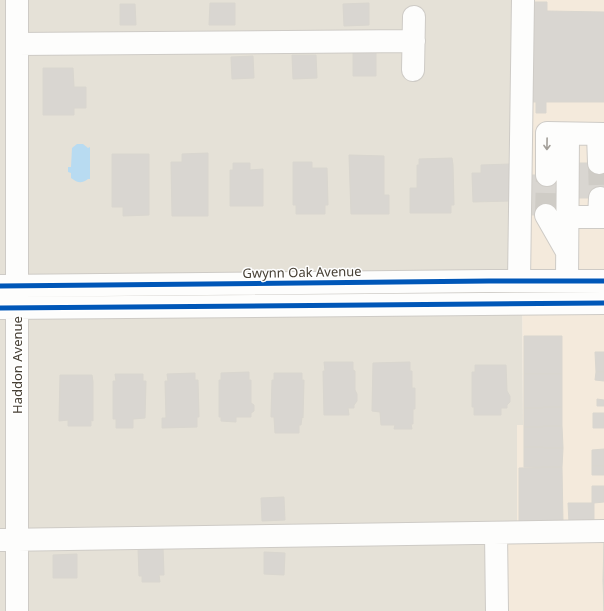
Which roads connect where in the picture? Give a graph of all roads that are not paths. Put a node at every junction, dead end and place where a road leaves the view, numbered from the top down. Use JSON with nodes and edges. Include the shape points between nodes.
{"nodes":[{"id":1,"x":523,"y":0,"type":"edge"},
{"id":2,"x":11,"y":1,"type":"edge"},
{"id":3,"x":414,"y":17,"type":"dead end"},
{"id":4,"x":414,"y":41,"type":"junction"},
{"id":5,"x":17,"y":44,"type":"junction"},
{"id":6,"x":414,"y":70,"type":"dead end"},
{"id":7,"x":8,"y":85,"type":"edge"},
{"id":8,"x":568,"y":134,"type":"junction"},
{"id":9,"x":601,"y":134,"type":"edge"},
{"id":10,"x":599,"y":163,"type":"tunnel mouth"},
{"id":11,"x":547,"y":175,"type":"tunnel mouth"},
{"id":12,"x":601,"y":211,"type":"edge"},
{"id":13,"x":546,"y":215,"type":"tunnel mouth"},
{"id":14,"x":567,"y":217,"type":"junction"},
{"id":15,"x":567,"y":251,"type":"junction"},
{"id":16,"x":519,"y":281,"type":"junction"},
{"id":17,"x":567,"y":281,"type":"junction"},
{"id":18,"x":604,"y":281,"type":"edge"},
{"id":19,"x":8,"y":286,"type":"edge"},
{"id":20,"x":604,"y":303,"type":"edge"},
{"id":21,"x":8,"y":308,"type":"edge"},
{"id":22,"x":604,"y":532,"type":"edge"},
{"id":23,"x":496,"y":533,"type":"junction"},
{"id":24,"x":8,"y":540,"type":"edge"},
{"id":25,"x":17,"y":611,"type":"edge"},
{"id":26,"x":497,"y":611,"type":"edge"}],
"edges":[{"from":1,"to":16,"type":"street"},
{"from":2,"to":5,"type":"street","name":"Haddon Avenue"},
{"from":3,"to":4,"type":"street"},
{"from":4,"to":5,"type":"street"},
{"from":4,"to":6,"type":"street"},
{"from":5,"to":7,"type":"street","name":"Haddon Avenue"},
{"from":7,"to":19,"type":"street","name":"Haddon Avenue"},
{"from":8,"to":9,"type":"street"},
{"from":8,"to":11,"type":"street","one_way":true,"via":[[547,133]]},
{"from":8,"to":14,"type":"street"},
{"from":9,"to":10,"type":"street"},
{"from":12,"to":14,"type":"street"},
{"from":13,"to":15,"type":"street"},
{"from":14,"to":15,"type":"street"},
{"from":15,"to":17,"type":"street"},
{"from":16,"to":17,"type":"street","name":"Gwynn Oak Avenue"},
{"from":16,"to":19,"type":"street","name":"Gwynn Oak Avenue"},
{"from":17,"to":18,"type":"street","name":"Gwynn Oak Avenue"},
{"from":19,"to":21,"type":"street","name":"Haddon Avenue"},
{"from":20,"to":21,"type":"street"},
{"from":21,"to":24,"type":"street","name":"Haddon Avenue"},
{"from":22,"to":23,"type":"street"},
{"from":23,"to":24,"type":"street"},
{"from":23,"to":26,"type":"street"},
{"from":24,"to":25,"type":"street","name":"Haddon Avenue"}]}
